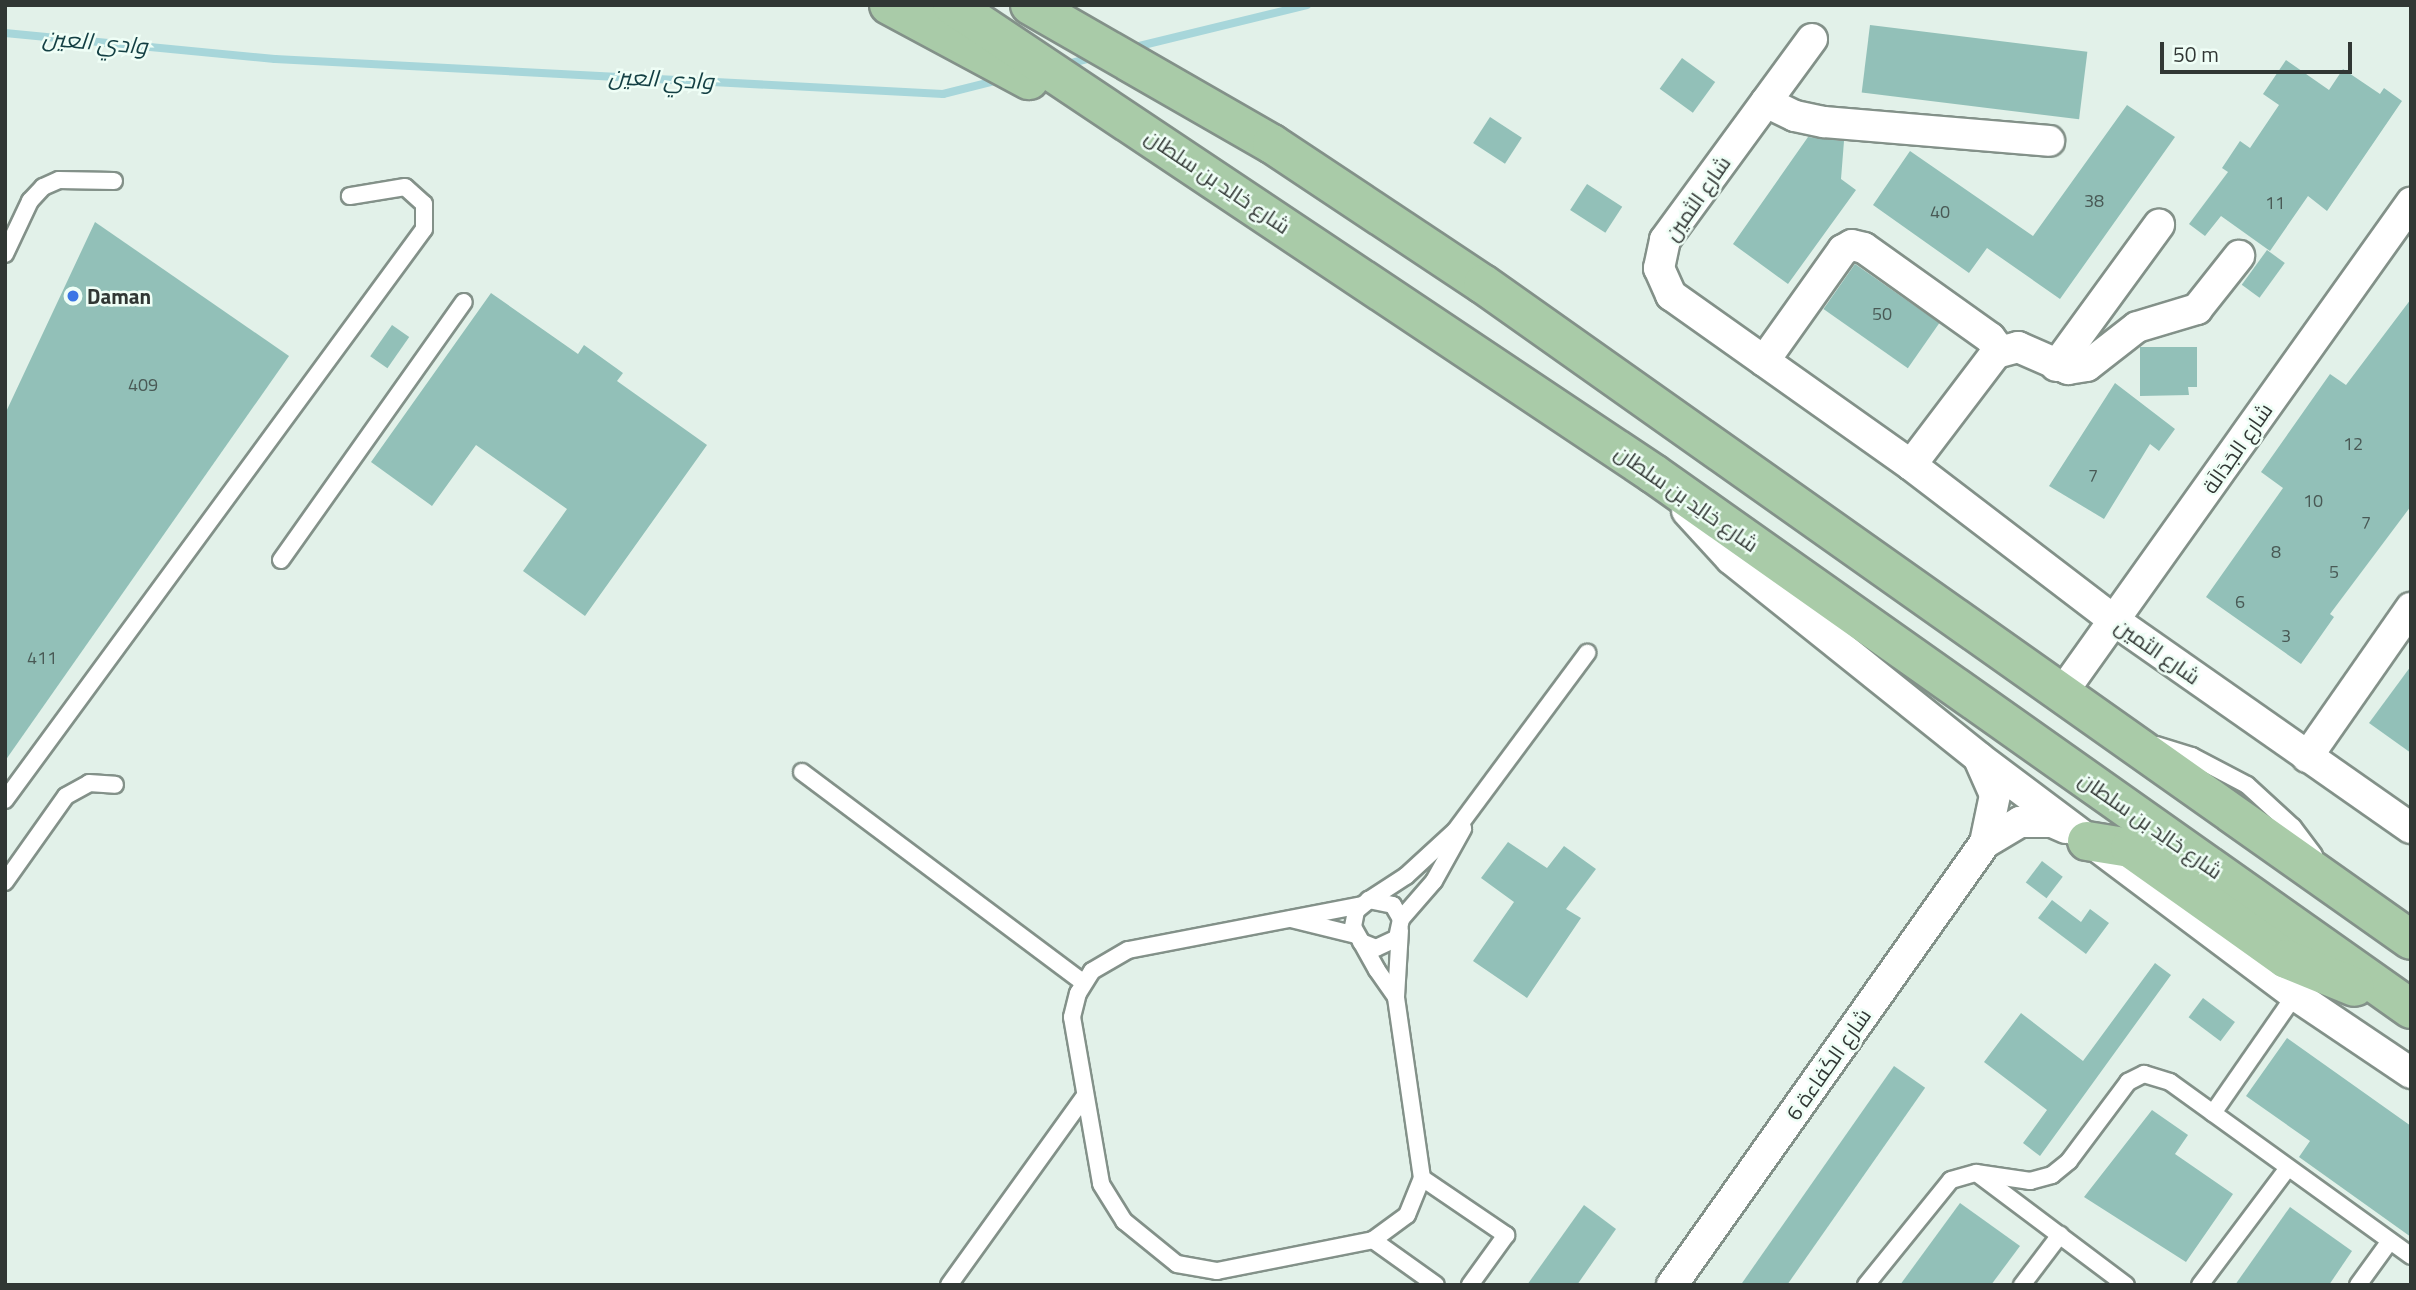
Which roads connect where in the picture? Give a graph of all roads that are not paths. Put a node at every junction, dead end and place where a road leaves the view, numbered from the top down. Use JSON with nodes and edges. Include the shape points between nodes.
{"nodes":[{"id":1,"x":889,"y":5,"type":"edge"},
{"id":2,"x":952,"y":5,"type":"edge"},
{"id":3,"x":1030,"y":5,"type":"edge"},
{"id":4,"x":1082,"y":5,"type":"edge"},
{"id":5,"x":1812,"y":39,"type":"dead end"},
{"id":6,"x":1766,"y":102,"type":"junction"},
{"id":7,"x":2049,"y":141,"type":"dead end"},
{"id":8,"x":1272,"y":144,"type":"junction"},
{"id":9,"x":114,"y":181,"type":"dead end"},
{"id":10,"x":1237,"y":194,"type":"junction"},
{"id":11,"x":350,"y":196,"type":"dead end"},
{"id":12,"x":2411,"y":203,"type":"edge"},
{"id":13,"x":2158,"y":225,"type":"dead end"},
{"id":14,"x":5,"y":254,"type":"edge"},
{"id":15,"x":2239,"y":256,"type":"dead end"},
{"id":16,"x":464,"y":302,"type":"dead end"},
{"id":17,"x":2000,"y":351,"type":"junction"},
{"id":18,"x":1764,"y":361,"type":"junction"},
{"id":19,"x":2056,"y":366,"type":"junction"},
{"id":20,"x":1912,"y":465,"type":"junction"},
{"id":21,"x":1654,"y":474,"type":"junction"},
{"id":22,"x":281,"y":560,"type":"dead end"},
{"id":23,"x":2411,"y":608,"type":"edge"},
{"id":24,"x":2115,"y":621,"type":"junction"},
{"id":25,"x":1587,"y":653,"type":"dead end"},
{"id":26,"x":2062,"y":693,"type":"junction"},
{"id":27,"x":1978,"y":757,"type":"junction"},
{"id":28,"x":2307,"y":757,"type":"junction"},
{"id":29,"x":802,"y":772,"type":"dead end"},
{"id":30,"x":116,"y":785,"type":"dead end"},
{"id":31,"x":5,"y":800,"type":"edge"},
{"id":32,"x":1469,"y":813,"type":"junction"},
{"id":33,"x":2411,"y":828,"type":"edge"},
{"id":34,"x":2081,"y":836,"type":"junction"},
{"id":35,"x":1985,"y":843,"type":"junction"},
{"id":36,"x":5,"y":882,"type":"edge"},
{"id":37,"x":1365,"y":903,"type":"junction"},
{"id":38,"x":1291,"y":919,"type":"junction"},
{"id":39,"x":1401,"y":925,"type":"junction"},
{"id":40,"x":1359,"y":939,"type":"junction"},
{"id":41,"x":2411,"y":940,"type":"edge"},
{"id":42,"x":1083,"y":982,"type":"junction"},
{"id":43,"x":2295,"y":995,"type":"junction"},
{"id":44,"x":1396,"y":997,"type":"junction"},
{"id":45,"x":2411,"y":1009,"type":"edge"},
{"id":46,"x":2411,"y":1073,"type":"edge"},
{"id":47,"x":1085,"y":1096,"type":"junction"},
{"id":48,"x":2213,"y":1113,"type":"junction"},
{"id":49,"x":2288,"y":1168,"type":"junction"},
{"id":50,"x":1976,"y":1173,"type":"junction"},
{"id":51,"x":1422,"y":1178,"type":"junction"},
{"id":52,"x":2060,"y":1235,"type":"junction"},
{"id":53,"x":1373,"y":1240,"type":"junction"},
{"id":54,"x":2390,"y":1241,"type":"junction"},
{"id":55,"x":2411,"y":1256,"type":"edge"},
{"id":56,"x":949,"y":1285,"type":"edge"},
{"id":57,"x":1436,"y":1285,"type":"edge"},
{"id":58,"x":1470,"y":1285,"type":"edge"},
{"id":59,"x":1672,"y":1285,"type":"edge"},
{"id":60,"x":1866,"y":1285,"type":"edge"},
{"id":61,"x":2022,"y":1285,"type":"edge"},
{"id":62,"x":2126,"y":1285,"type":"edge"},
{"id":63,"x":2200,"y":1285,"type":"edge"},
{"id":64,"x":2358,"y":1285,"type":"edge"}],
"edges":[{"from":1,"to":10,"type":"main road"},
{"from":2,"to":10,"type":"main road","name":"شارع خالِد بن سلطان"},
{"from":3,"to":8,"type":"main road"},
{"from":4,"to":8,"type":"main road"},
{"from":5,"to":6,"type":"street","name":"شارع الثمين"},
{"from":6,"to":7,"type":"street","via":[[1795,116],[1824,122]]},
{"from":6,"to":18,"type":"street","name":"شارع الثمين","via":[[1665,240],[1660,268],[1671,295]]},
{"from":8,"to":26,"type":"main road","via":[[1483,284]]},
{"from":9,"to":14,"type":"lane","via":[[59,180],[43,187],[30,201]]},
{"from":10,"to":21,"type":"main road","name":"شارع خالِد بن سلطان"},
{"from":11,"to":31,"type":"lane","via":[[405,187],[424,204],[424,229]]},
{"from":12,"to":24,"type":"street","name":"شارع الجَدَالَة"},
{"from":13,"to":19,"type":"street"},
{"from":15,"to":19,"type":"street","via":[[2197,309],[2137,327],[2087,366]]},
{"from":16,"to":22,"type":"lane"},
{"from":17,"to":18,"type":"street","via":[[1990,338],[1875,256],[1852,245],[1843,250]]},
{"from":17,"to":19,"type":"street","via":[[2025,349]]},
{"from":17,"to":20,"type":"street"},
{"from":18,"to":20,"type":"street","name":"شارع الثمين"},
{"from":20,"to":24,"type":"street","name":"شارع الثمين"},
{"from":21,"to":27,"type":"street","via":[[1731,559]]},
{"from":21,"to":45,"type":"main road","name":"شارع خالِد بن سلطان"},
{"from":23,"to":28,"type":"street"},
{"from":24,"to":26,"type":"street","name":"شارع الجَدَالَة"},
{"from":24,"to":28,"type":"street","name":"شارع الثمين"},
{"from":25,"to":32,"type":"lane"},
{"from":26,"to":41,"type":"main road"},
{"from":27,"to":34,"type":"street"},
{"from":27,"to":35,"type":"street","name":"شارع الكَفاءة 6","via":[[1995,795]]},
{"from":28,"to":33,"type":"street","name":"شارع الثمين"},
{"from":29,"to":42,"type":"lane"},
{"from":30,"to":36,"type":"lane","via":[[89,783],[66,796]]},
{"from":32,"to":37,"type":"lane","via":[[1423,862]]},
{"from":32,"to":39,"type":"lane","via":[[1434,881]]},
{"from":34,"to":35,"type":"street","name":"شارع الكَفاءة 6","via":[[2052,822],[2020,822]]},
{"from":34,"to":43,"type":"street"},
{"from":34,"to":45,"type":"main road","via":[[2130,848],[2286,960]]},
{"from":35,"to":59,"type":"street","name":"شارع الكَفاءة 6"},
{"from":37,"to":38,"type":"lane"},
{"from":37,"to":39,"type":"lane","via":[[1393,905]]},
{"from":37,"to":40,"type":"lane","via":[[1353,919]]},
{"from":38,"to":40,"type":"lane"},
{"from":38,"to":42,"type":"lane","via":[[1128,950],[1102,962]]},
{"from":39,"to":40,"type":"lane","via":[[1384,947]]},
{"from":39,"to":44,"type":"lane"},
{"from":40,"to":44,"type":"lane"},
{"from":42,"to":47,"type":"lane","via":[[1072,1017]]},
{"from":43,"to":46,"type":"street"},
{"from":43,"to":48,"type":"lane"},
{"from":44,"to":51,"type":"lane"},
{"from":47,"to":53,"type":"lane","via":[[1107,1198],[1124,1221],[1177,1264],[1217,1271]]},
{"from":47,"to":56,"type":"lane"},
{"from":48,"to":49,"type":"lane"},
{"from":48,"to":50,"type":"lane","via":[[2162,1077],[2144,1074],[2128,1082],[2069,1161],[2052,1175],[2030,1181]]},
{"from":49,"to":54,"type":"lane"},
{"from":49,"to":63,"type":"lane"},
{"from":50,"to":52,"type":"lane"},
{"from":50,"to":60,"type":"lane","via":[[1940,1189]]},
{"from":51,"to":53,"type":"lane","via":[[1407,1215]]},
{"from":51,"to":58,"type":"lane","via":[[1506,1235]]},
{"from":52,"to":61,"type":"lane"},
{"from":52,"to":62,"type":"lane"},
{"from":53,"to":57,"type":"lane"},
{"from":54,"to":55,"type":"lane"},
{"from":54,"to":64,"type":"lane"}]}
